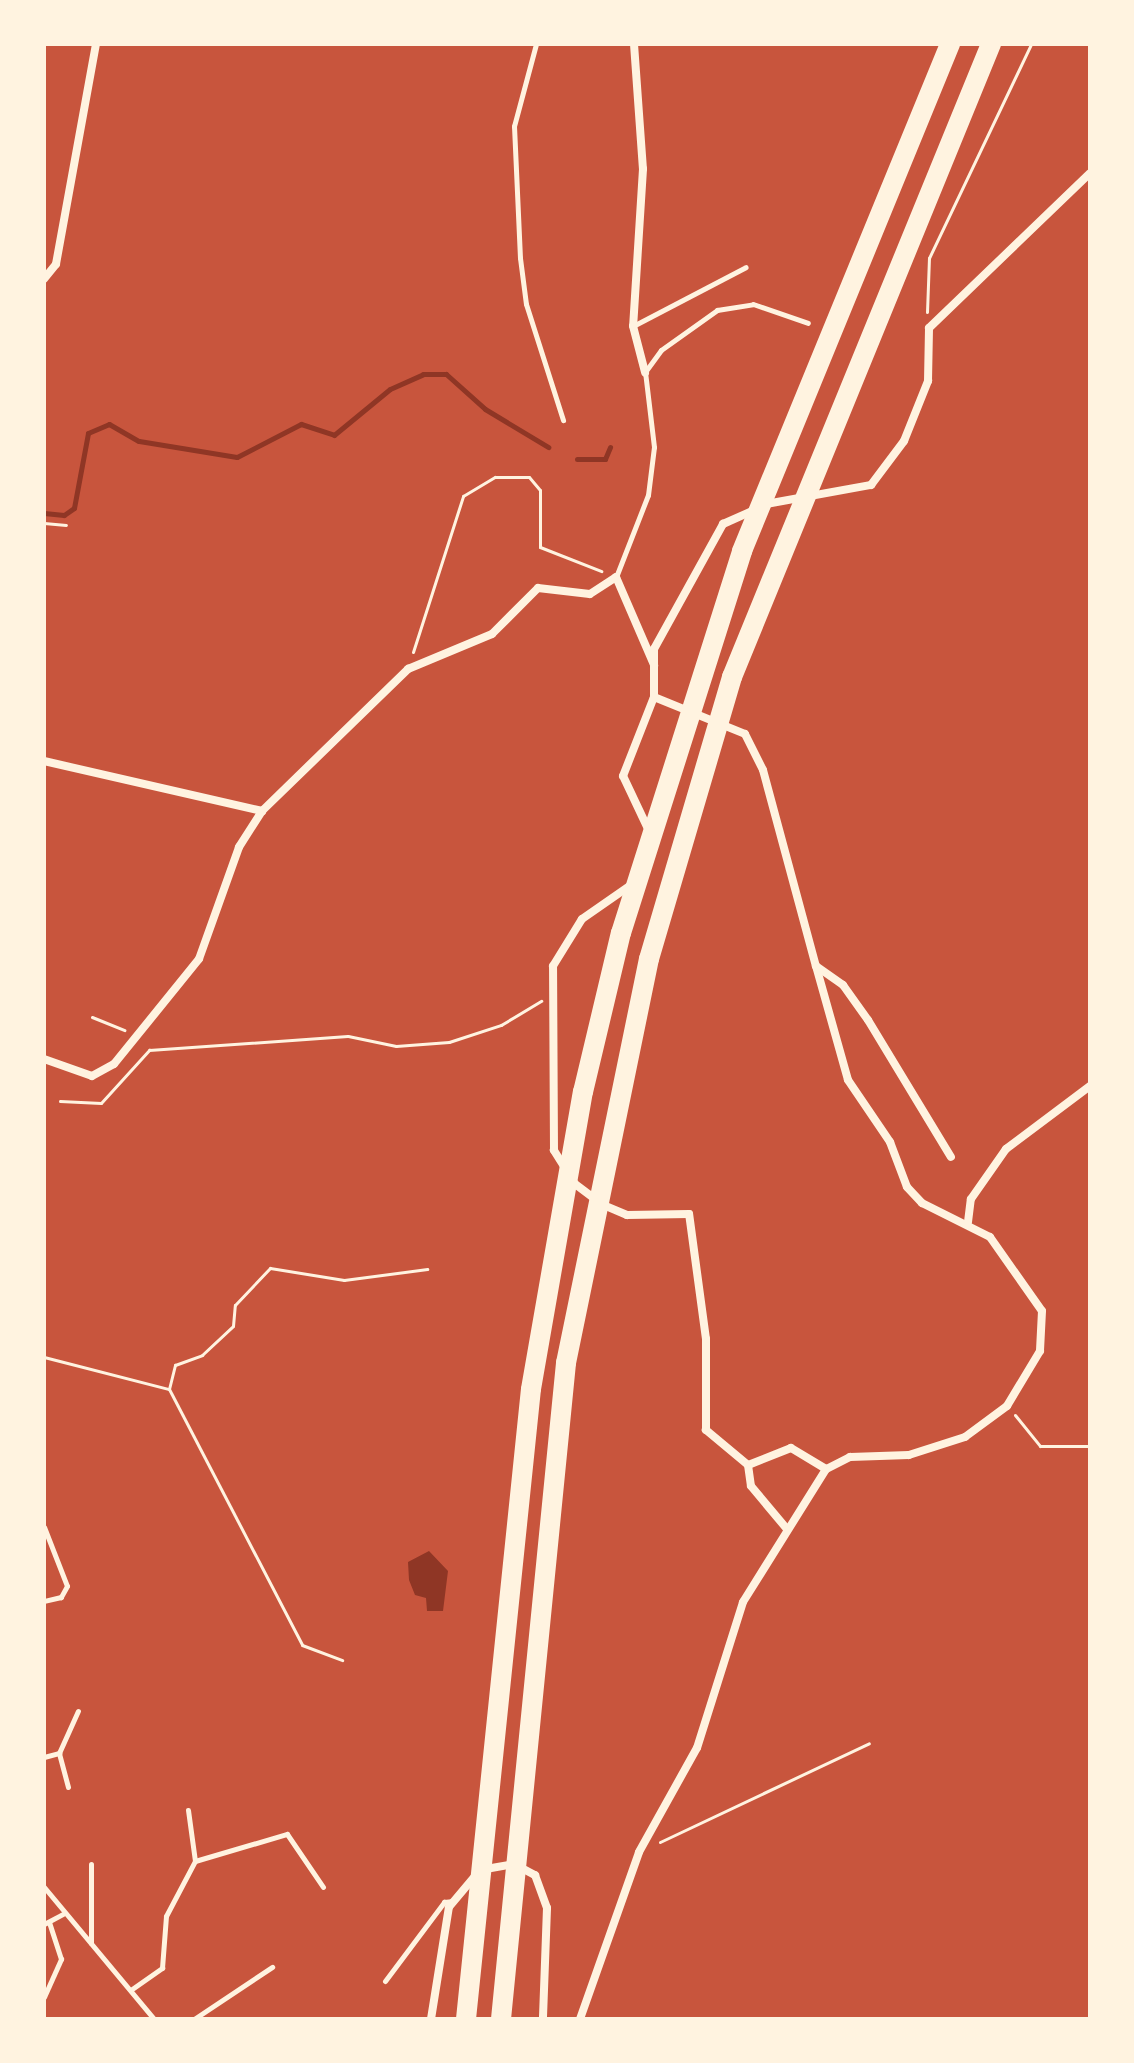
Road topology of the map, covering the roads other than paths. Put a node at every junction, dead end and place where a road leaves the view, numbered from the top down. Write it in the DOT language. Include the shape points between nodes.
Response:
graph roads {
  1 [pos="96,44"];
  2 [pos="536,44"];
  3 [pos="634,44"];
  4 [pos="950,44"];
  5 [pos="991,44"];
  6 [pos="1090,173"];
  7 [pos="746,267"];
  8 [pos="44,279"];
  9 [pos="808,323"];
  10 [pos="633,326"];
  11 [pos="645,372"];
  12 [pos="563,420"];
  13 [pos="616,577"];
  14 [pos="654,665"];
  15 [pos="654,697"];
  16 [pos="44,761"];
  17 [pos="262,811"];
  18 [pos="816,966"];
  19 [pos="44,1059"];
  20 [pos="1090,1086"];
  21 [pos="951,1157"];
  22 [pos="968,1222"];
  23 [pos="748,1465"];
  24 [pos="826,1469"];
  25 [pos="44,1527"];
  26 [pos="787,1529"];
  27 [pos="44,1601"];
  28 [pos="78,1711"];
  29 [pos="59,1753"];
  30 [pos="44,1757"];
  31 [pos="68,1787"];
  32 [pos="188,1810"];
  33 [pos="195,1861"];
  34 [pos="91,1864"];
  35 [pos="44,1887"];
  36 [pos="323,1887"];
  37 [pos="454,1901"];
  38 [pos="63,1914"];
  39 [pos="46,1923"];
  40 [pos="91,1944"];
  41 [pos="272,1967"];
  42 [pos="385,1981"];
  43 [pos="132,1989"];
  44 [pos="44,1997"];
  45 [pos="154,2019"];
  46 [pos="194,2019"];
  47 [pos="431,2019"];
  48 [pos="466,2019"];
  49 [pos="501,2019"];
  50 [pos="543,2019"];
  51 [pos="580,2019"];
  1 -- 8 [label="street" via="56,264"];
  2 -- 12 [label="lane" via="514,126 519,245 526,304"];
  3 -- 10 [label="street" via="643,169"];
  4 -- 48 [label="highway" via="742,551 621,933 580,1107 531,1389"];
  5 -- 49 [label="highway" via="732,677 649,959 566,1363"];
  6 -- 14 [label="street" via="929,328 928,381 904,441 871,485 785,496 723,524 695,564 654,649"];
  7 -- 10 [label="lane"];
  9 -- 11 [label="lane" via="753,304 717,310 661,350"];
  10 -- 11 [label="street"];
  11 -- 13 [label="lane" via="654,447 648,495"];
  13 -- 14 [label="street"];
  13 -- 17 [label="street" via="590,594 538,588 492,634 408,669"];
  14 -- 15 [label="street"];
  15 -- 18 [label="street" via="745,734 763,770"];
  15 -- 23 [label="street" via="623,776 654,841 654,858 629,888 582,919 553,966 554,1150 575,1184 603,1205 627,1215 689,1214 707,1352 706,1430"];
  16 -- 17 [label="street"];
  17 -- 19 [label="street" via="239,847 199,959 114,1064 92,1076"];
  18 -- 21 [label="street" via="843,985 868,1020"];
  18 -- 22 [label="street" via="848,1080 890,1142 907,1187 922,1203"];
  20 -- 22 [label="street" via="1006,1149 971,1199"];
  22 -- 24 [label="street" via="1016,1265 1042,1311 1040,1351 1007,1406 965,1437 909,1455 850,1457"];
  23 -- 24 [label="street" via="791,1448"];
  23 -- 26 [label="street" via="751,1486"];
  24 -- 26 [label="street"];
  25 -- 27 [label="lane" via="67,1586 61,1597"];
  26 -- 51 [label="street" via="743,1602 691,1761 639,1852"];
  28 -- 29 [label="lane"];
  29 -- 30 [label="lane"];
  29 -- 31 [label="lane"];
  32 -- 33 [label="lane"];
  33 -- 36 [label="lane" via="287,1834"];
  33 -- 43 [label="lane" via="166,1916 162,1968"];
  34 -- 40 [label="lane"];
  35 -- 38 [label="lane"];
  37 -- 42 [label="lane" via="444,1902"];
  37 -- 47 [label="street"];
  37 -- 50 [label="street" via="480,1870 514,1864 535,1875 547,1908"];
  38 -- 39 [label="lane"];
  38 -- 40 [label="lane"];
  39 -- 44 [label="lane" via="61,1959"];
  40 -- 43 [label="lane"];
  41 -- 46 [label="lane"];
  43 -- 45 [label="lane"];
}
